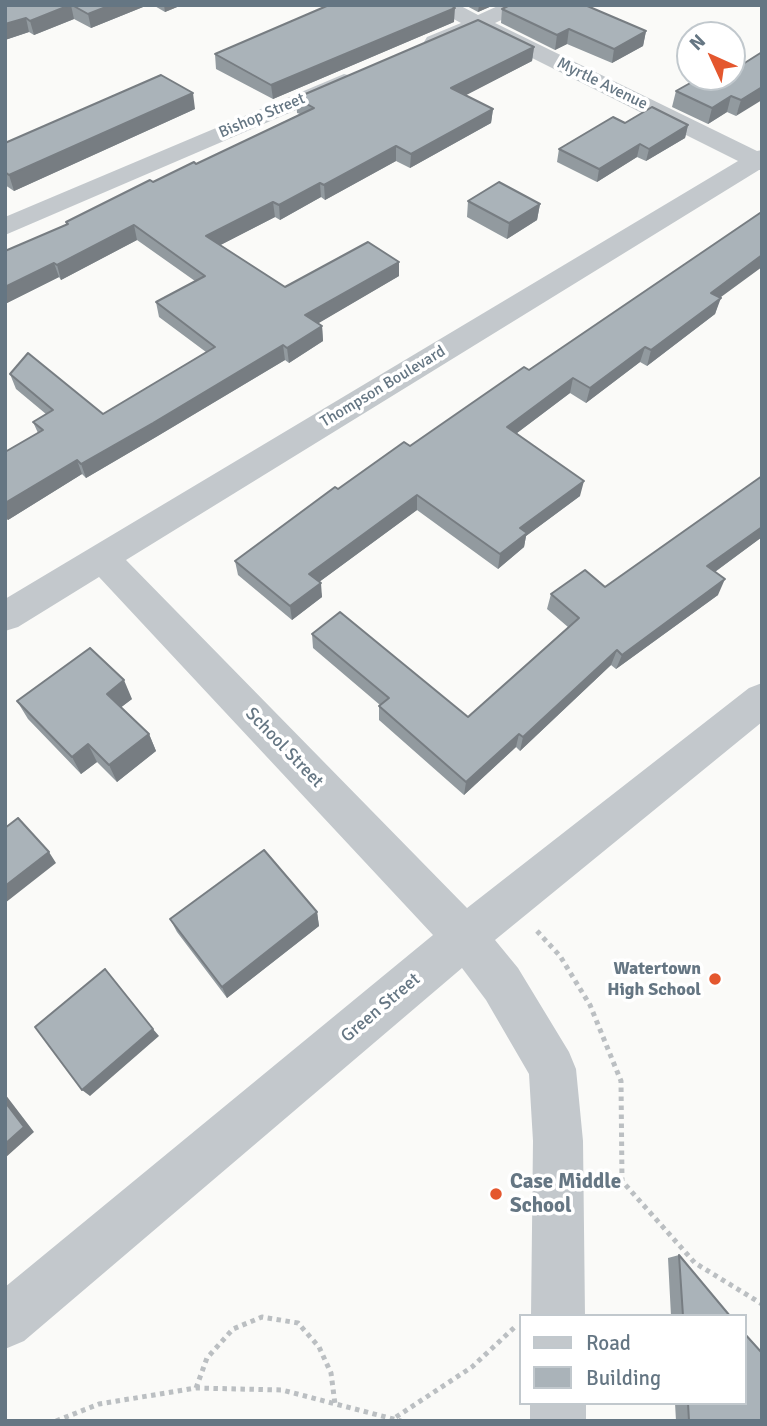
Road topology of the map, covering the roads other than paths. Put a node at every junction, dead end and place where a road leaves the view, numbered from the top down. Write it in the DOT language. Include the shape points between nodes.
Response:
graph roads {
  1 [pos="442,5"];
  2 [pos="518,5"];
  3 [pos="478,23"];
  4 [pos="414,50"];
  5 [pos="363,72"];
  6 [pos="760,160"];
  7 [pos="5,227"];
  8 [pos="103,558"];
  9 [pos="5,617"];
  10 [pos="762,699"];
  11 [pos="465,937"];
  12 [pos="558,1314"];
  13 [pos="5,1322"];
  1 -- 3 [label="street, Myrtle Avenue"];
  2 -- 3 [label="street"];
  3 -- 4 [label="street"];
  3 -- 6 [label="street, Myrtle Avenue"];
  5 -- 7 [label="street, Bishop Street"];
  6 -- 8 [label="street, Thompson Boulevard"];
  8 -- 9 [label="street, Thompson Boulevard"];
  8 -- 11 [label="street, School Street"];
  10 -- 11 [label="street, Green Street"];
  11 -- 12 [label="street, School Street" via="502,984 552,1069 558,1141"];
  11 -- 13 [label="street, Green Street"];
}
